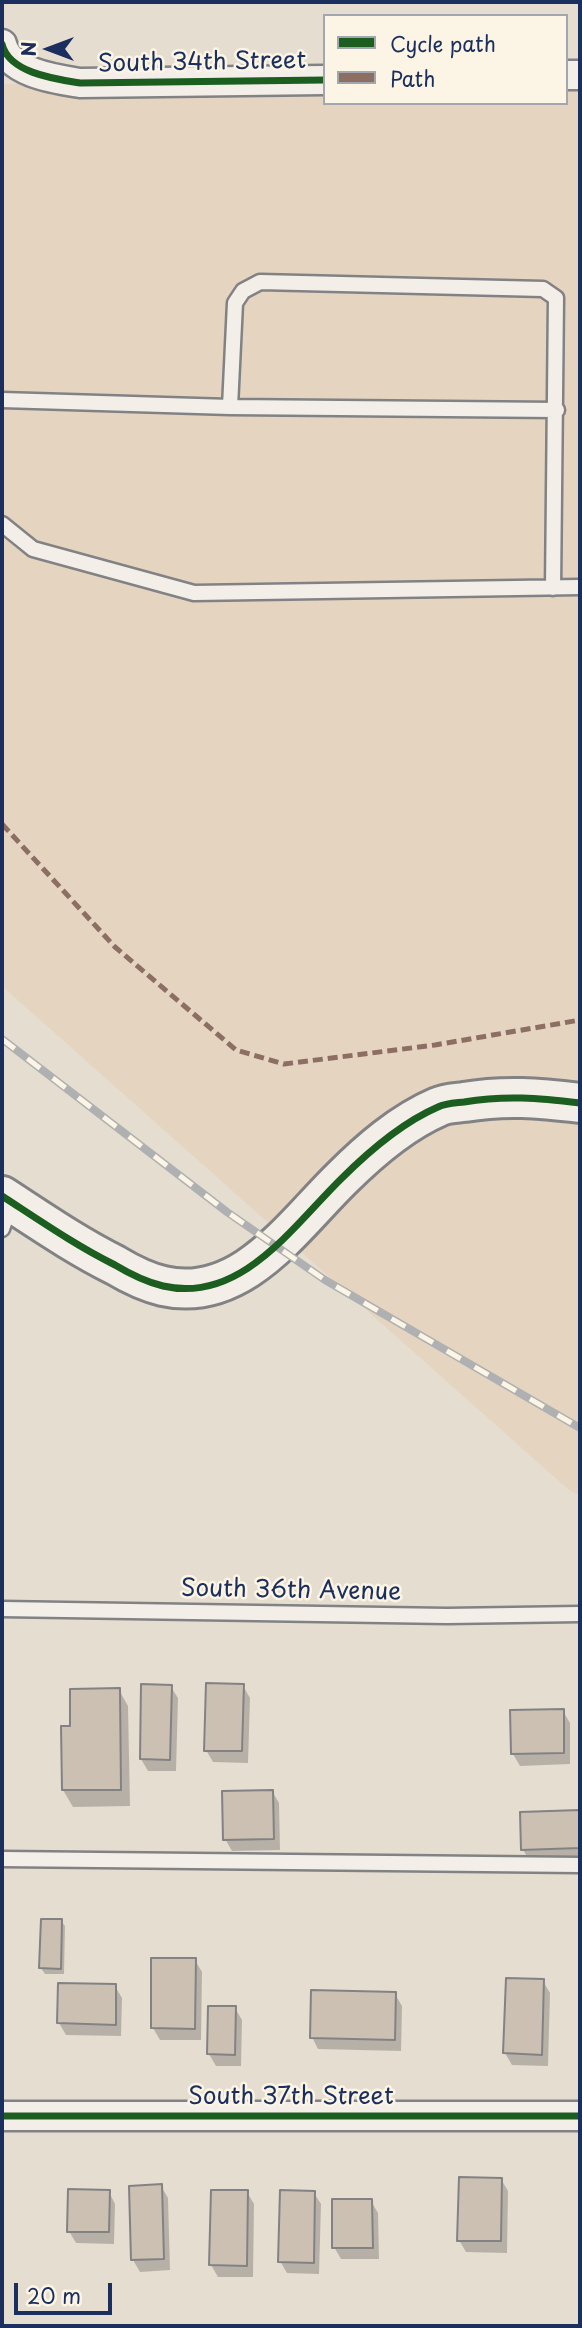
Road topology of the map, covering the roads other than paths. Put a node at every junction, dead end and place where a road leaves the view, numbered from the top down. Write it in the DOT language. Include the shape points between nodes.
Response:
graph roads {
  1 [pos="3,48"];
  2 [pos="323,80"];
  3 [pos="2,400"];
  4 [pos="230,407"];
  5 [pos="557,410"];
  6 [pos="2,524"];
  7 [pos="580,587"];
  8 [pos="553,588"];
  9 [pos="580,1103"];
  10 [pos="5,1209"];
  11 [pos="2,1609"];
  12 [pos="580,1614"];
  13 [pos="2,1859"];
  14 [pos="580,1865"];
  15 [pos="2,2116"];
  16 [pos="580,2116"];
  1 -- 2 [label="street, South 34th Street" via="41,76 80,83"];
  3 -- 4 [label="lane"];
  4 -- 5 [label="lane"];
  4 -- 5 [label="lane" via="235,303 243,291 260,282 542,289 556,298"];
  5 -- 8 [label="lane"];
  6 -- 8 [label="lane" via="33,549 194,593"];
  7 -- 8 [label="lane"];
  9 -- 10 [label="street" via="496,1097 440,1105 397,1130 342,1177 270,1253 233,1277 208,1286 165,1287 142,1280"];
  11 -- 12 [label="lane, South 36th Avenue"];
  13 -- 14 [label="lane"];
  15 -- 16 [label="street, South 37th Street"];
}
